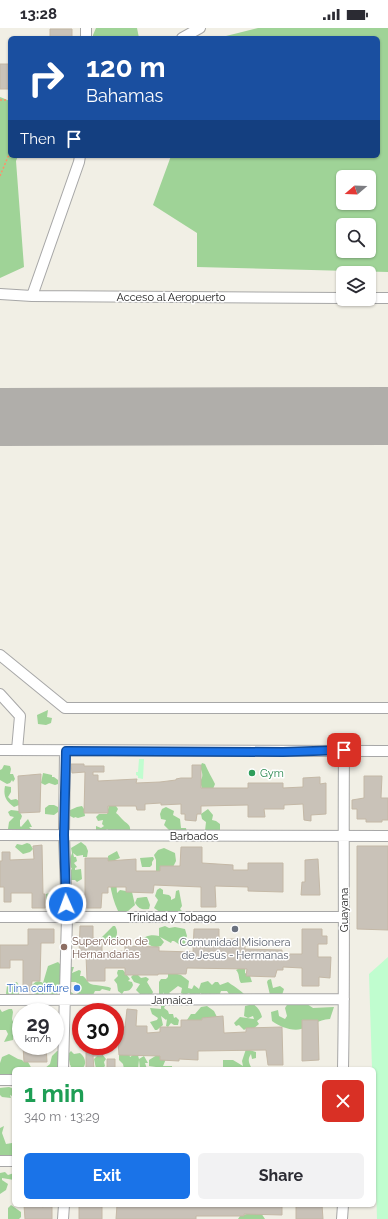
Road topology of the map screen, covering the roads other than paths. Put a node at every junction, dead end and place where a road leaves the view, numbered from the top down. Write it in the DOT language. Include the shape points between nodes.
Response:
graph roads {
  1 [pos="200,28"];
  2 [pos="186,36"];
  3 [pos="80,158"];
  4 [pos="0,294"];
  5 [pos="32,296"];
  6 [pos="336,298"];
  7 [pos="376,298"];
  8 [pos="388,298"];
  9 [pos="0,655"];
  10 [pos="0,694"];
  11 [pos="388,708"];
  12 [pos="0,750"];
  13 [pos="18,750"];
  14 [pos="344,750"];
  15 [pos="66,751"];
  16 [pos="388,751"];
  17 [pos="0,835"];
  18 [pos="64,835"];
  19 [pos="343,836"];
  20 [pos="388,836"];
  21 [pos="0,917"];
  22 [pos="67,917"];
  23 [pos="343,917"];
  24 [pos="344,999"];
  25 [pos="0,1000"];
  26 [pos="65,1000"];
  27 [pos="63,1067"];
  28 [pos="343,1067"];
  29 [pos="0,1080"];
  30 [pos="12,1080"];
  31 [pos="0,1161"];
  32 [pos="12,1162"];
  33 [pos="64,1207"];
  34 [pos="343,1207"];
  35 [pos="63,1219"];
  36 [pos="342,1219"];
  1 -- 2 [label="street"];
  3 -- 5 [label="street"];
  4 -- 5 [label="street, Acceso al Aeropuerto"];
  5 -- 6 [label="street, Acceso al Aeropuerto"];
  7 -- 8 [label="street"];
  9 -- 11 [label="street" via="65,708"];
  10 -- 13 [label="street" via="20,716"];
  12 -- 13 [label="street"];
  13 -- 15 [label="street"];
  14 -- 15 [label="street"];
  14 -- 16 [label="street"];
  14 -- 19 [label="street, Guayana"];
  15 -- 18 [label="street"];
  17 -- 18 [label="street, Barbados"];
  18 -- 19 [label="street, Barbados"];
  18 -- 22 [label="street"];
  19 -- 20 [label="street, Barbados"];
  19 -- 23 [label="street, Guayana"];
  21 -- 22 [label="street, Trinidad y Tobago"];
  22 -- 23 [label="street, Trinidad y Tobago"];
  22 -- 26 [label="street"];
  23 -- 24 [label="street, Guayana"];
  24 -- 26 [label="street, Jamaica"];
  24 -- 28 [label="street, Guayana"];
  25 -- 26 [label="street, Jamaica"];
  26 -- 27 [label="street"];
  29 -- 30 [label="street"];
  31 -- 32 [label="street"];
  33 -- 35 [label="street"];
  34 -- 36 [label="street"];
}
